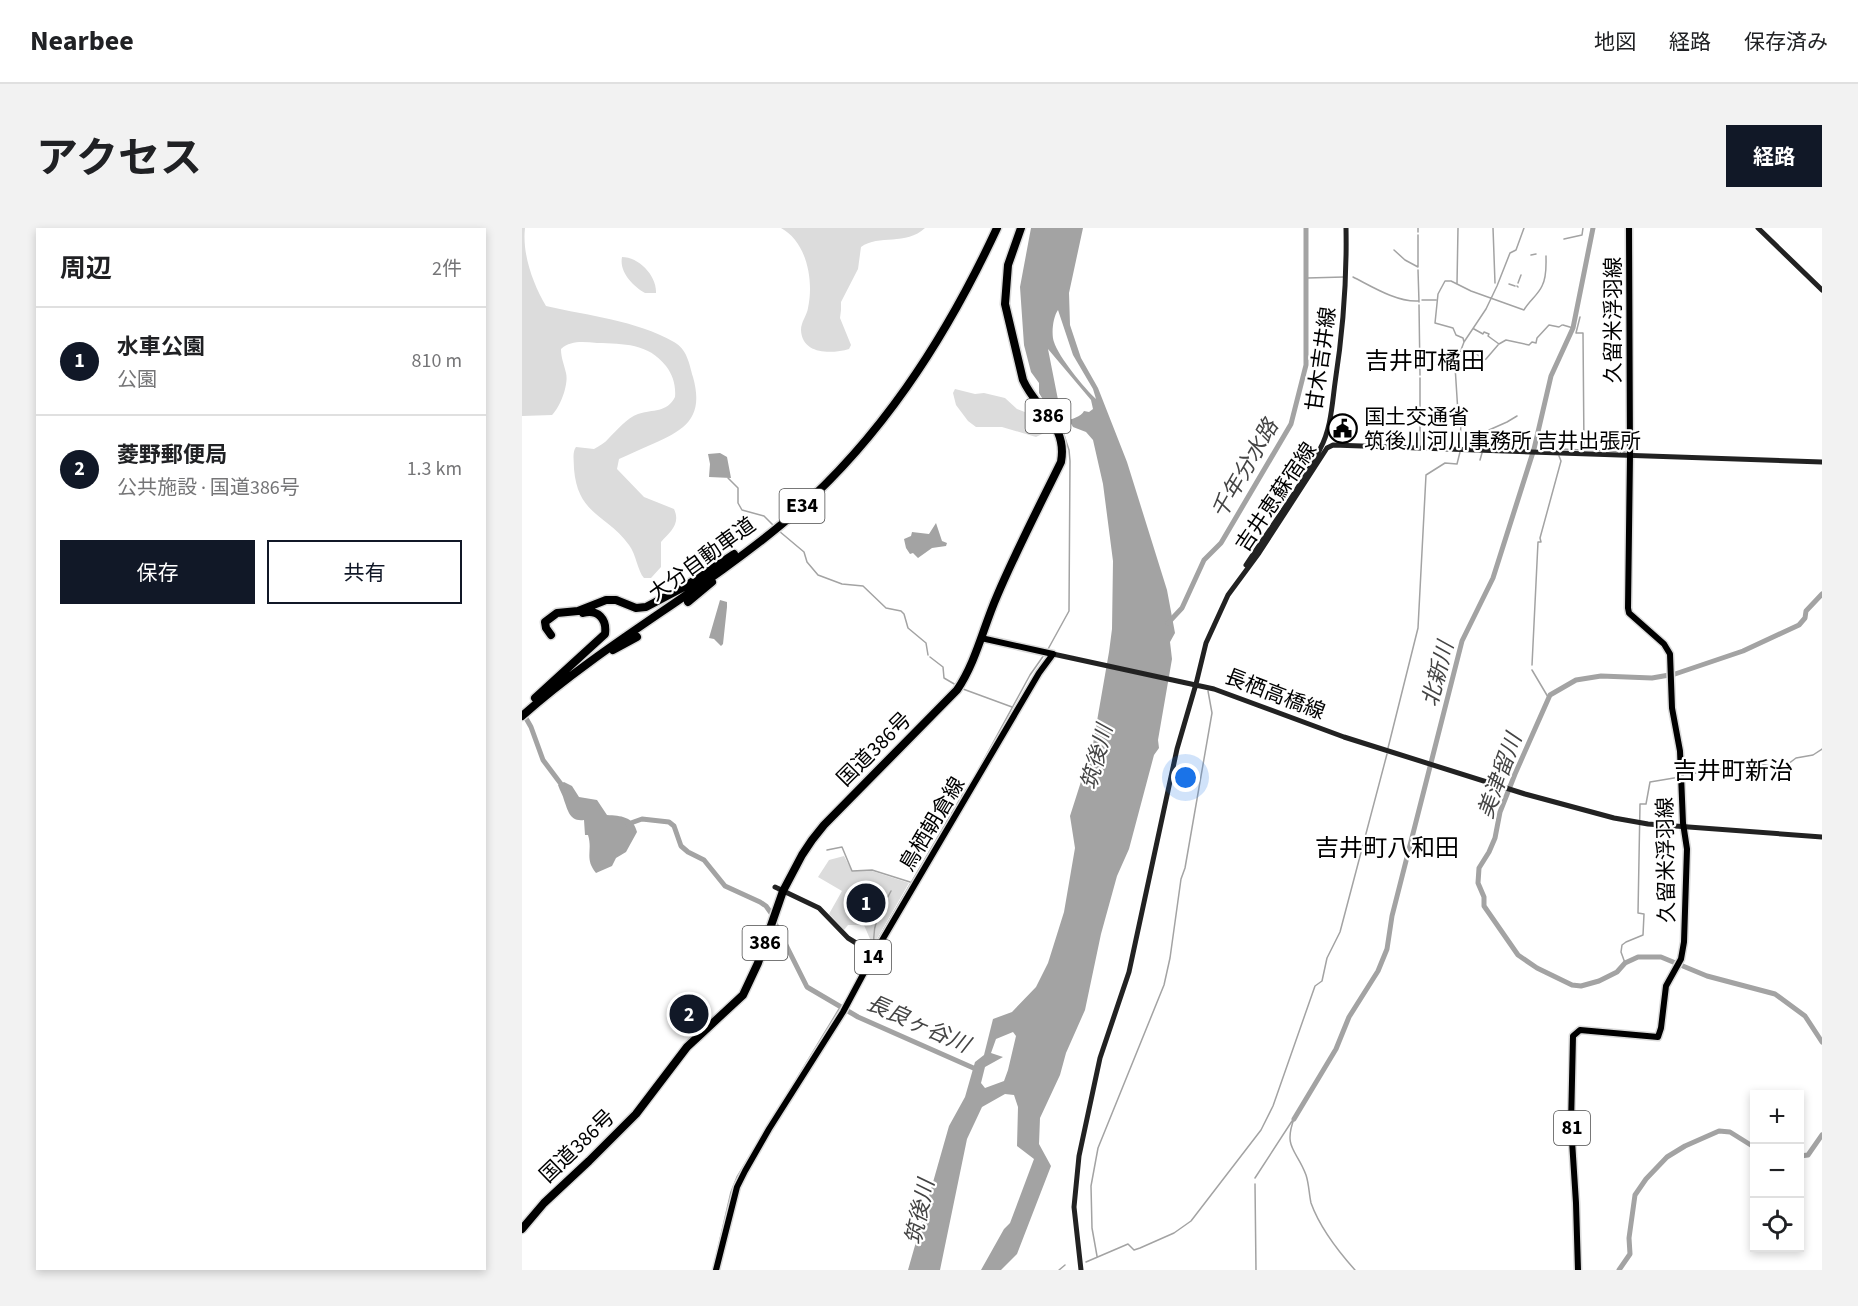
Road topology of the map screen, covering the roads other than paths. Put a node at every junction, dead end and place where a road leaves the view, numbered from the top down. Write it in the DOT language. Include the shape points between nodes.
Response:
graph roads {
  1 [pos="991,228"];
  2 [pos="997,228"];
  3 [pos="1021,228"];
  4 [pos="1346,228"];
  5 [pos="1629,228"];
  6 [pos="1758,228"];
  7 [pos="1822,290"];
  8 [pos="1630,455"];
  9 [pos="1822,462"];
  10 [pos="781,524"];
  11 [pos="737,552"];
  12 [pos="1240,577"];
  13 [pos="688,602"];
  14 [pos="577,616"];
  15 [pos="550,635"];
  16 [pos="637,637"];
  17 [pos="981,638"];
  18 [pos="1053,654"];
  19 [pos="1194,684"];
  20 [pos="536,700"];
  21 [pos="525,710"];
  22 [pos="1684,827"];
  23 [pos="1822,837"];
  24 [pos="779,889"];
  25 [pos="873,954"];
  26 [pos="522,1229"];
  27 [pos="716,1270"];
  28 [pos="1081,1270"];
  29 [pos="1578,1270"];
  1 -- 11 [label="highway, 大分自動車道 / E34" via="938,330 880,416 811,492"];
  2 -- 10 [label="highway, 大分自動車道 / E34" via="947,324 898,400 839,470"];
  3 -- 17 [label="highway, 国道386号 / 386" via="1008,265 1005,304 1023,380 1054,424 1063,450"];
  4 -- 12 [label="main road, 甘木吉井線" via="1344,319 1326,434"];
  5 -- 8 [label="main road, 久留米浮羽線 / 81"];
  6 -- 7 [label="main road"];
  8 -- 9 [label="main road, 吉井恵蘇宿線"];
  8 -- 12 [label="main road, 吉井恵蘇宿線" via="1329,446"];
  8 -- 22 [label="main road, 久留米浮羽線 / 81" via="1628,608 1670,654"];
  10 -- 13 [label="highway"];
  10 -- 20 [label="highway, 大分自動車道 / E34"];
  11 -- 15 [label="highway" via="646,607 631,607 611,599 557,613 546,622"];
  11 -- 20 [label="highway, 大分自動車道 / E34" via="598,649"];
  12 -- 19 [label="main road, 吉井恵蘇宿線" via="1211,629"];
  14 -- 20 [label="highway" via="589,611 598,613 604,621 605,634"];
  16 -- 20 [label="highway"];
  17 -- 18 [label="main road"];
  17 -- 24 [label="highway, 国道386号 / 386" via="957,690 824,825"];
  18 -- 19 [label="main road"];
  18 -- 25 [label="main road, 鳥栖朝倉線 / 14"];
  19 -- 22 [label="main road, 長栖高橋線" via="1313,727 1505,788 1590,812"];
  19 -- 28 [label="main road, 長栖高橋線" via="1129,972 1100,1058 1079,1156 1074,1207"];
  20 -- 21 [label="highway, 大分自動車道 / E34"];
  22 -- 23 [label="main road, 長栖高橋線"];
  22 -- 29 [label="main road, 久留米浮羽線 / 81" via="1684,942 1681,959 1666,986 1658,1037 1580,1030 1573,1036"];
  24 -- 25 [label="main road" via="819,908 848,938"];
  24 -- 26 [label="highway, 国道386号 / 386" via="758,963 743,995 687,1047 636,1114"];
  25 -- 27 [label="main road, 鳥栖朝倉線 / 14" via="843,1012 737,1187"];
}
